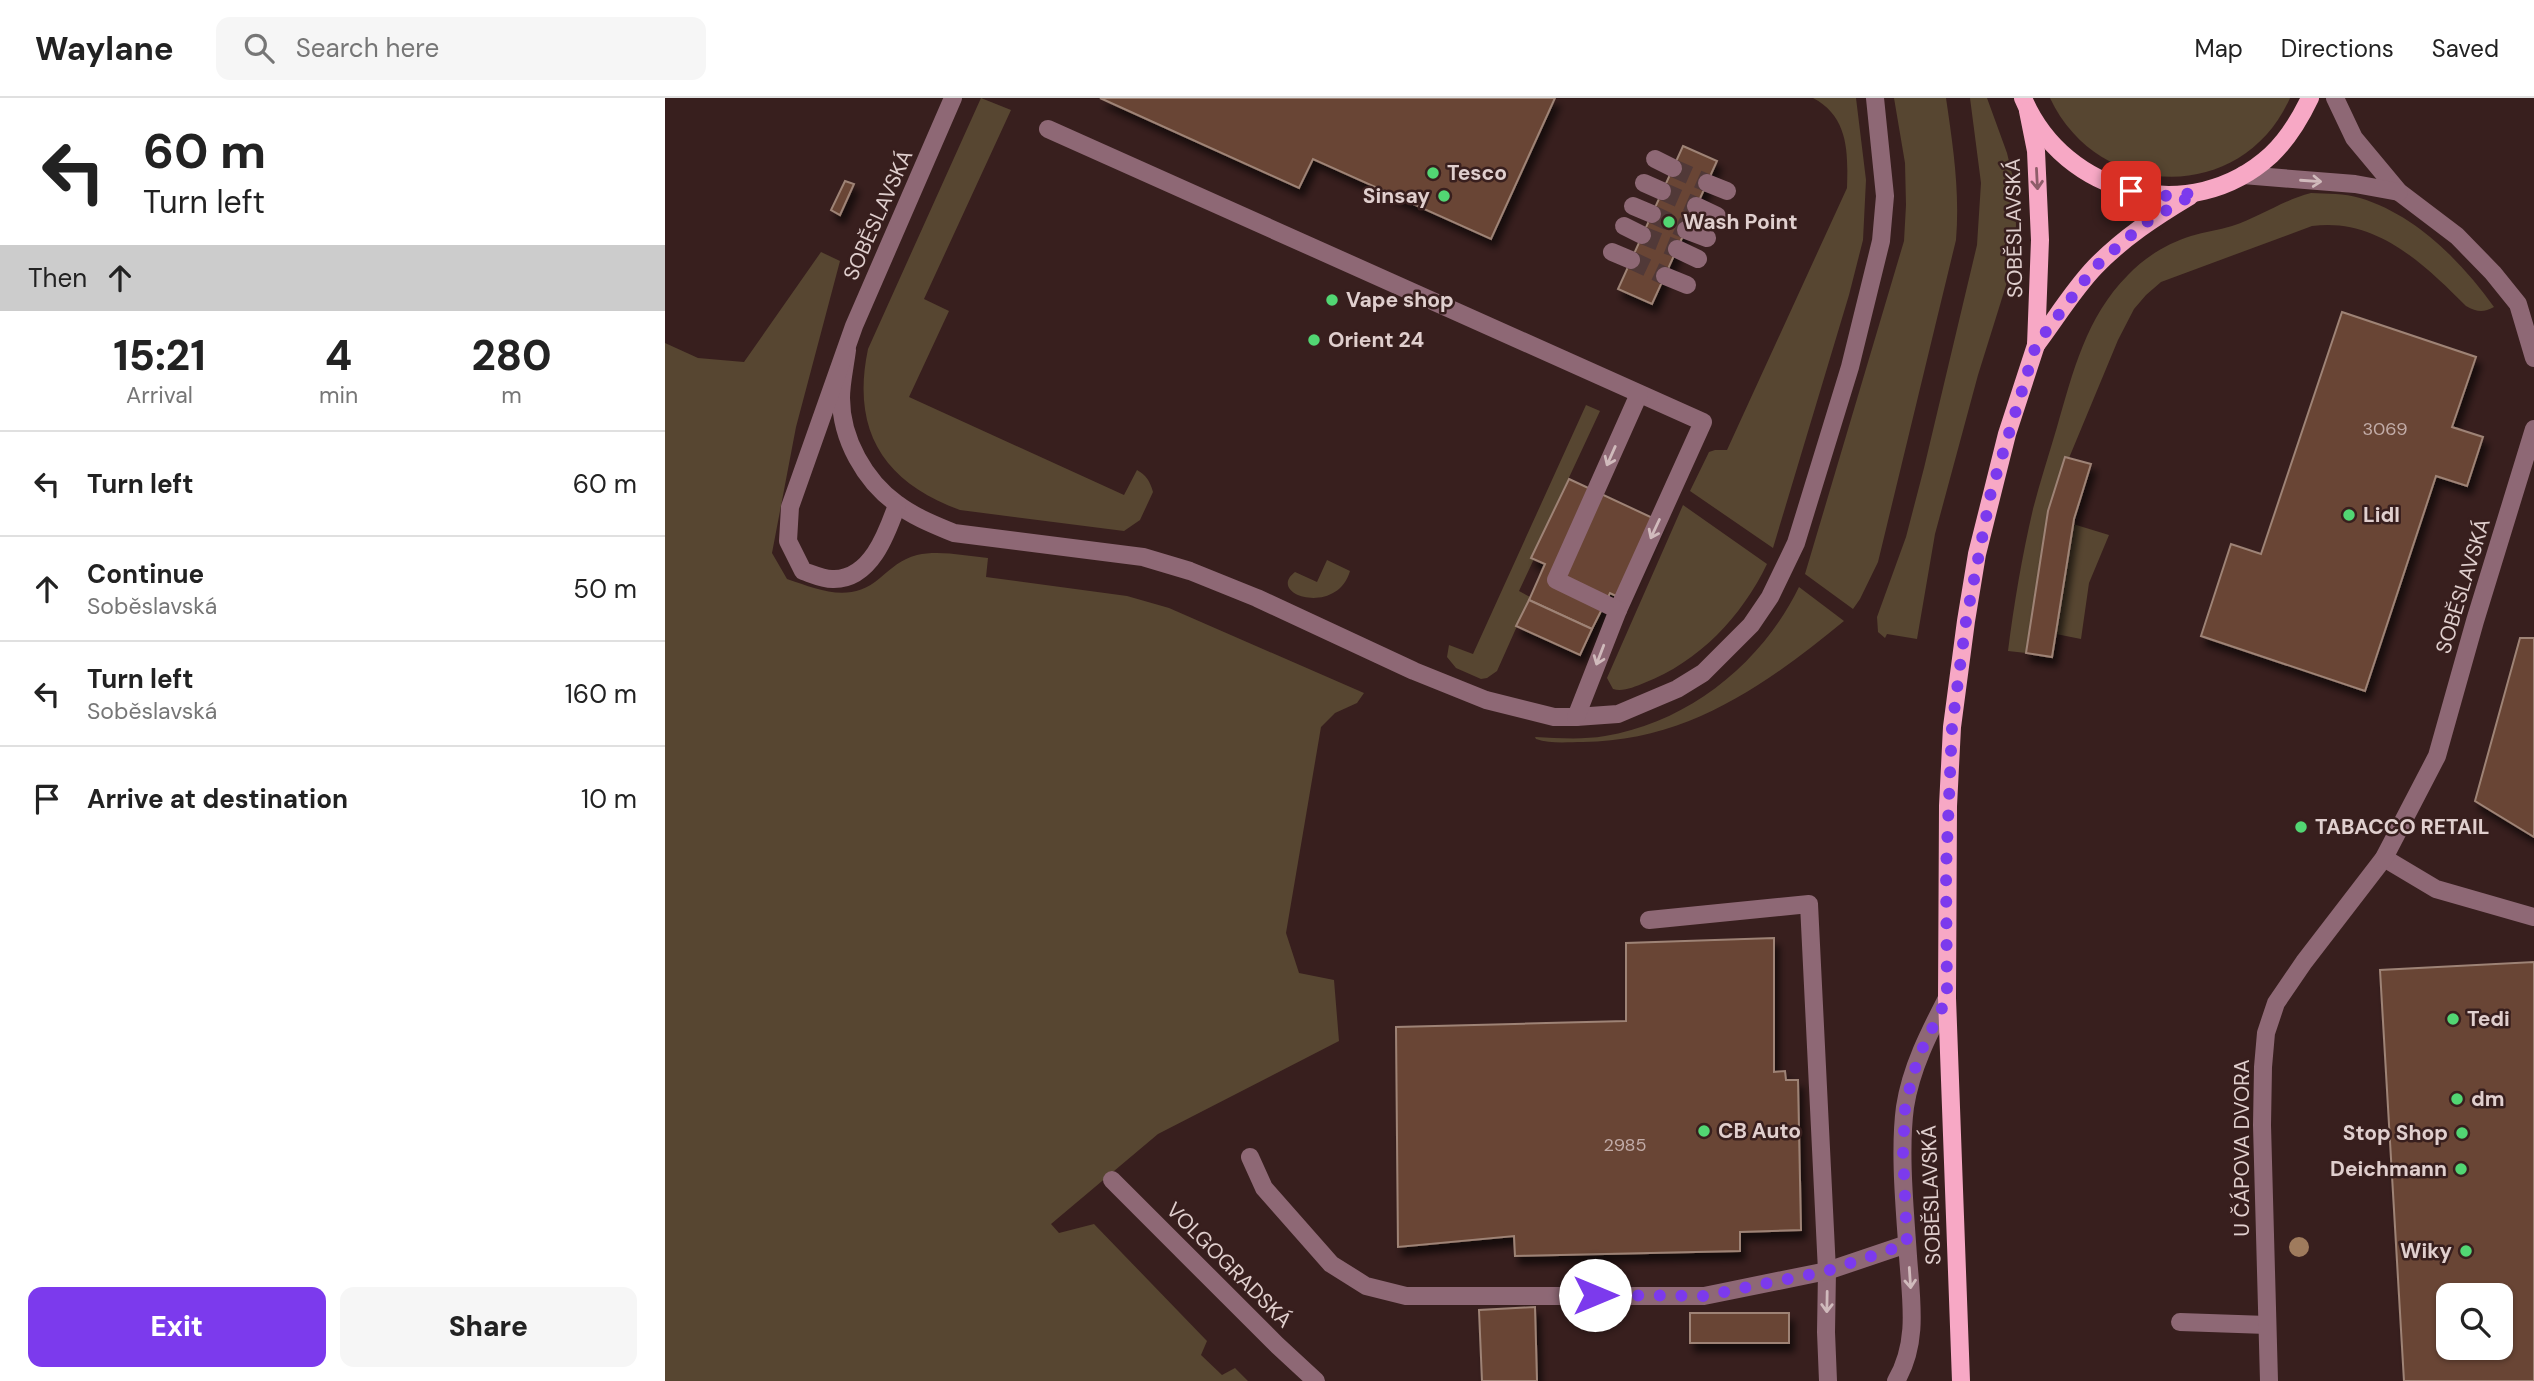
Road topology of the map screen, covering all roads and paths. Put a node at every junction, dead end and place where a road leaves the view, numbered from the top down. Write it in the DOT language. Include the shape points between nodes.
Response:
graph roads {
  1 [pos="953,98"];
  2 [pos="1875,98"];
  3 [pos="2311,98"];
  4 [pos="2335,98"];
  5 [pos="2026,105"];
  6 [pos="1048,129"];
  7 [pos="1655,159"];
  8 [pos="1673,167"];
  9 [pos="2243,175"];
  10 [pos="1644,183"];
  11 [pos="1707,183"];
  12 [pos="1662,191"];
  13 [pos="1727,191"];
  14 [pos="2399,192"];
  15 [pos="2196,193"];
  16 [pos="1633,206"];
  17 [pos="1696,206"];
  18 [pos="1652,214"];
  19 [pos="1717,216"];
  20 [pos="1624,226"];
  21 [pos="1686,230"];
  22 [pos="1642,235"];
  23 [pos="1707,238"];
  24 [pos="1677,249"];
  25 [pos="1612,252"];
  26 [pos="1698,259"];
  27 [pos="1631,260"];
  28 [pos="1665,276"];
  29 [pos="1686,285"];
  30 [pos="2036,345"];
  31 [pos="847,350"];
  32 [pos="2534,358"];
  33 [pos="1639,394"];
  34 [pos="2534,429"];
  35 [pos="897,505"];
  36 [pos="1618,610"];
  37 [pos="1576,718"];
  38 [pos="2437,756"];
  39 [pos="2384,858"];
  40 [pos="2534,917"];
  41 [pos="1649,920"];
  42 [pos="1947,998"];
  43 [pos="1250,1157"];
  44 [pos="1112,1180"];
  45 [pos="1907,1244"];
  46 [pos="1827,1271"];
  47 [pos="2180,1322"];
  48 [pos="2267,1325"];
  49 [pos="1316,1381"];
  50 [pos="1828,1381"];
  51 [pos="1896,1381"];
  52 [pos="1961,1381"];
  53 [pos="2269,1381"];
  1 -- 31 [label="street, SOBĚSLAVSKÁ"];
  2 -- 37 [label="street" via="1885,196 1881,241 1850,367 1785,569 1751,625 1703,673 1677,690 1618,714"];
  3 -- 9 [label="main road, SOBĚSLAVSKÁ" via="2294,129 2271,155"];
  4 -- 14 [label="street" via="2354,138"];
  5 -- 15 [label="main road, SOBĚSLAVSKÁ" via="2059,152 2101,181 2163,196"];
  5 -- 30 [label="main road, SOBĚSLAVSKÁ, one-way" via="2036,151 2041,240"];
  6 -- 33 [label="street"];
  7 -- 8 [label="street"];
  9 -- 14 [label="street, one-way"];
  9 -- 15 [label="main road, SOBĚSLAVSKÁ"];
  10 -- 12 [label="street"];
  11 -- 13 [label="street"];
  14 -- 32 [label="street" via="2457,236 2493,273 2518,304"];
  15 -- 30 [label="main road, SOBĚSLAVSKÁ" via="2121,242 2093,269"];
  16 -- 18 [label="street"];
  17 -- 19 [label="street"];
  20 -- 22 [label="street"];
  21 -- 23 [label="street"];
  24 -- 26 [label="street"];
  25 -- 27 [label="street"];
  28 -- 29 [label="street"];
  30 -- 42 [label="main road, SOBĚSLAVSKÁ" via="1991,492 1966,621 1952,727 1948,806"];
  31 -- 35 [label="street" via="841,399 849,441 862,467"];
  31 -- 35 [label="street" via="790,507 788,541 803,571 834,580 859,572 876,552"];
  33 -- 36 [label="street, one-way" via="1556,580"];
  33 -- 36 [label="street, one-way" via="1703,422"];
  34 -- 38 [label="street, SOBĚSLAVSKÁ"];
  35 -- 37 [label="street" via="954,533 1143,557 1190,571 1486,700"];
  36 -- 37 [label="street, one-way"];
  38 -- 39 [label="street, U ČÁPOVA DVORA"];
  39 -- 40 [label="street" via="2437,889"];
  39 -- 48 [label="street, U ČÁPOVA DVORA" via="2276,1003 2266,1033 2262,1125"];
  41 -- 46 [label="street" via="1809,904"];
  42 -- 45 [label="street" via="1923,1047 1905,1108"];
  42 -- 52 [label="main road, SOBĚSLAVSKÁ"];
  43 -- 46 [label="street" via="1263,1188 1331,1264 1366,1286 1406,1296 1704,1296"];
  44 -- 49 [label="street, VOLGOGRADSKÁ"];
  45 -- 46 [label="street"];
  45 -- 51 [label="street, one-way" via="1912,1334 1905,1366"];
  46 -- 50 [label="street, one-way"];
  47 -- 48 [label="street"];
  48 -- 53 [label="street, U ČÁPOVA DVORA"];
}
